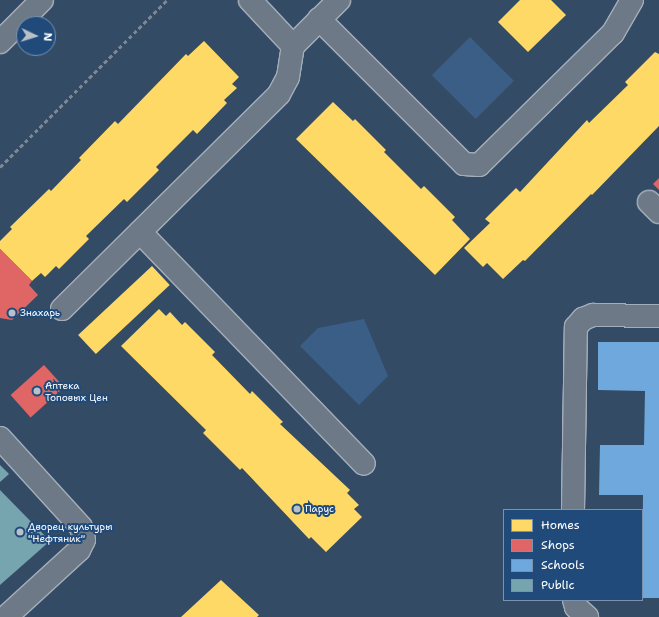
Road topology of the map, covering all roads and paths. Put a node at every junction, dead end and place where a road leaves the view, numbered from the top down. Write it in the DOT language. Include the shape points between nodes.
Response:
graph roads {
  1 [pos="42,0"];
  2 [pos="167,0"];
  3 [pos="250,0"];
  4 [pos="339,0"];
  5 [pos="632,0"];
  6 [pos="319,19"];
  7 [pos="0,42"];
  8 [pos="294,46"];
  9 [pos="0,167"];
  10 [pos="140,232"];
  11 [pos="62,309"];
  12 [pos="659,316"];
  13 [pos="0,438"];
  14 [pos="364,464"];
  15 [pos="573,509"];
  16 [pos="574,601"];
  17 [pos="6,617"];
  18 [pos="587,617"];
  1 -- 7 [label="street"];
  2 -- 9 [label="path"];
  3 -- 8 [label="street"];
  4 -- 6 [label="street"];
  5 -- 6 [label="street" via="613,33 479,165 464,164"];
  6 -- 8 [label="street"];
  8 -- 10 [label="street" via="288,76 280,94"];
  10 -- 11 [label="street"];
  10 -- 14 [label="street"];
  12 -- 15 [label="street" via="593,315 583,318 576,327"];
  13 -- 17 [label="street" via="81,527 84,540 79,550"];
  16 -- 18 [label="street" via="576,607"];
}
